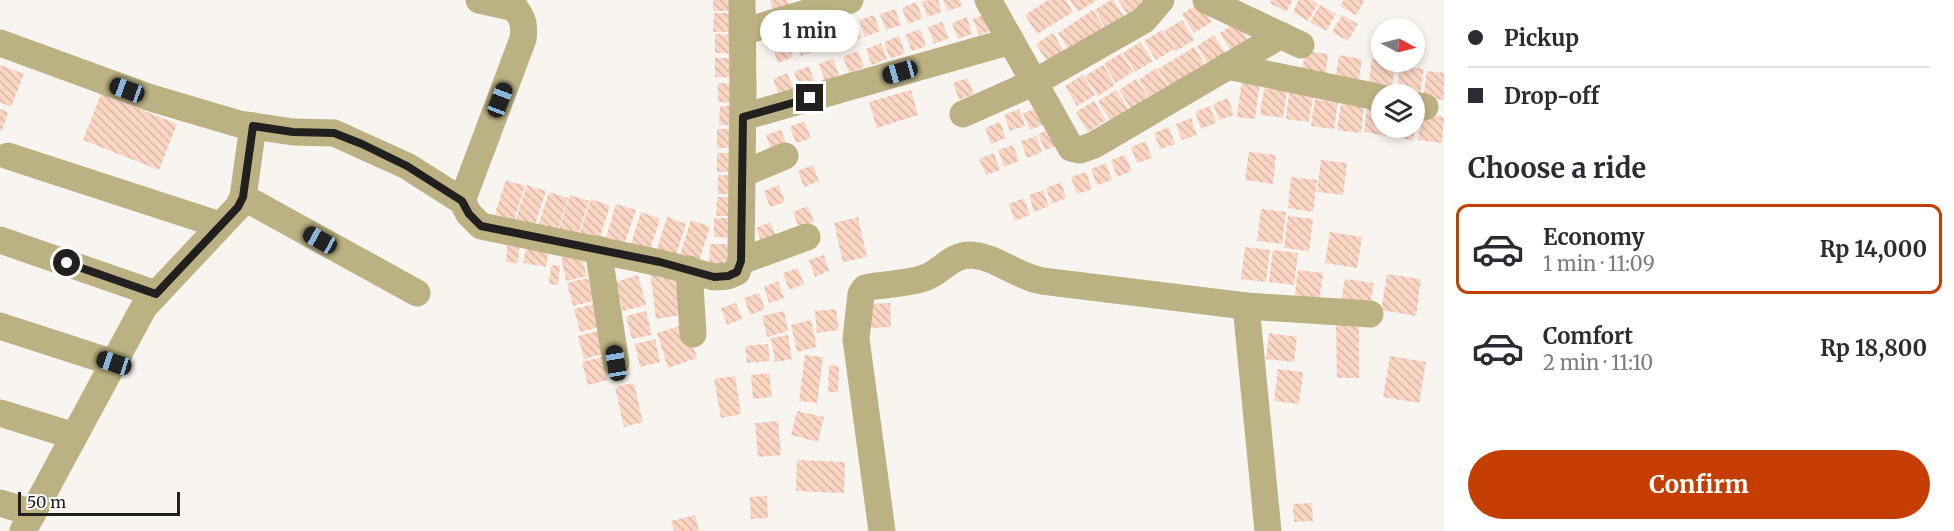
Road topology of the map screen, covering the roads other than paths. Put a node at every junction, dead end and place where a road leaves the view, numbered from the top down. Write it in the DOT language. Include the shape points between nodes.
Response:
graph roads {
  1 [pos="479,0"];
  2 [pos="742,0"];
  3 [pos="850,0"];
  4 [pos="1161,0"];
  5 [pos="1206,0"];
  6 [pos="999,4"];
  7 [pos="525,9"];
  8 [pos="742,32"];
  9 [pos="1011,40"];
  10 [pos="0,43"];
  11 [pos="1227,66"];
  12 [pos="1035,82"];
  13 [pos="1371,96"];
  14 [pos="963,114"];
  15 [pos="743,117"];
  16 [pos="253,126"];
  17 [pos="8,156"];
  18 [pos="785,156"];
  19 [pos="742,174"];
  20 [pos="243,197"];
  21 [pos="462,201"];
  22 [pos="220,225"];
  23 [pos="807,237"];
  24 [pos="0,240"];
  25 [pos="598,249"];
  26 [pos="741,261"];
  27 [pos="689,269"];
  28 [pos="417,293"];
  29 [pos="156,294"];
  30 [pos="1246,306"];
  31 [pos="1370,315"];
  32 [pos="0,326"];
  33 [pos="693,334"];
  34 [pos="114,363"];
  35 [pos="616,363"];
  36 [pos="0,413"];
  37 [pos="74,436"];
  38 [pos="0,503"];
  39 [pos="28,522"];
  40 [pos="882,531"];
  41 [pos="1268,531"];
  1 -- 7 [label="street"];
  2 -- 8 [label="street"];
  3 -- 8 [label="street"];
  4 -- 12 [label="street" via="1144,20"];
  5 -- 11 [label="street" via="1291,40"];
  6 -- 9 [label="street"];
  7 -- 21 [label="street" via="523,39"];
  8 -- 15 [label="street"];
  9 -- 12 [label="street"];
  9 -- 15 [label="street"];
  10 -- 16 [label="street" via="148,97"];
  11 -- 12 [label="street" via="1080,150 1071,148"];
  11 -- 13 [label="street"];
  12 -- 14 [label="street"];
  15 -- 19 [label="street"];
  16 -- 20 [label="street"];
  16 -- 21 [label="street" via="334,133 407,166"];
  17 -- 22 [label="street"];
  18 -- 19 [label="street"];
  19 -- 26 [label="street"];
  20 -- 22 [label="street"];
  20 -- 28 [label="street"];
  21 -- 25 [label="street" via="481,226"];
  22 -- 29 [label="street"];
  23 -- 26 [label="street"];
  24 -- 29 [label="street"];
  25 -- 27 [label="street"];
  25 -- 35 [label="street"];
  26 -- 27 [label="street" via="737,272 728,276 714,277"];
  27 -- 33 [label="street"];
  29 -- 34 [label="street"];
  30 -- 31 [label="street"];
  30 -- 40 [label="street" via="1042,281 992,260 967,255 923,279 865,288 856,339"];
  30 -- 41 [label="street"];
  32 -- 34 [label="street"];
  34 -- 37 [label="street"];
  36 -- 37 [label="street"];
  37 -- 39 [label="street"];
  38 -- 39 [label="street"];
}
